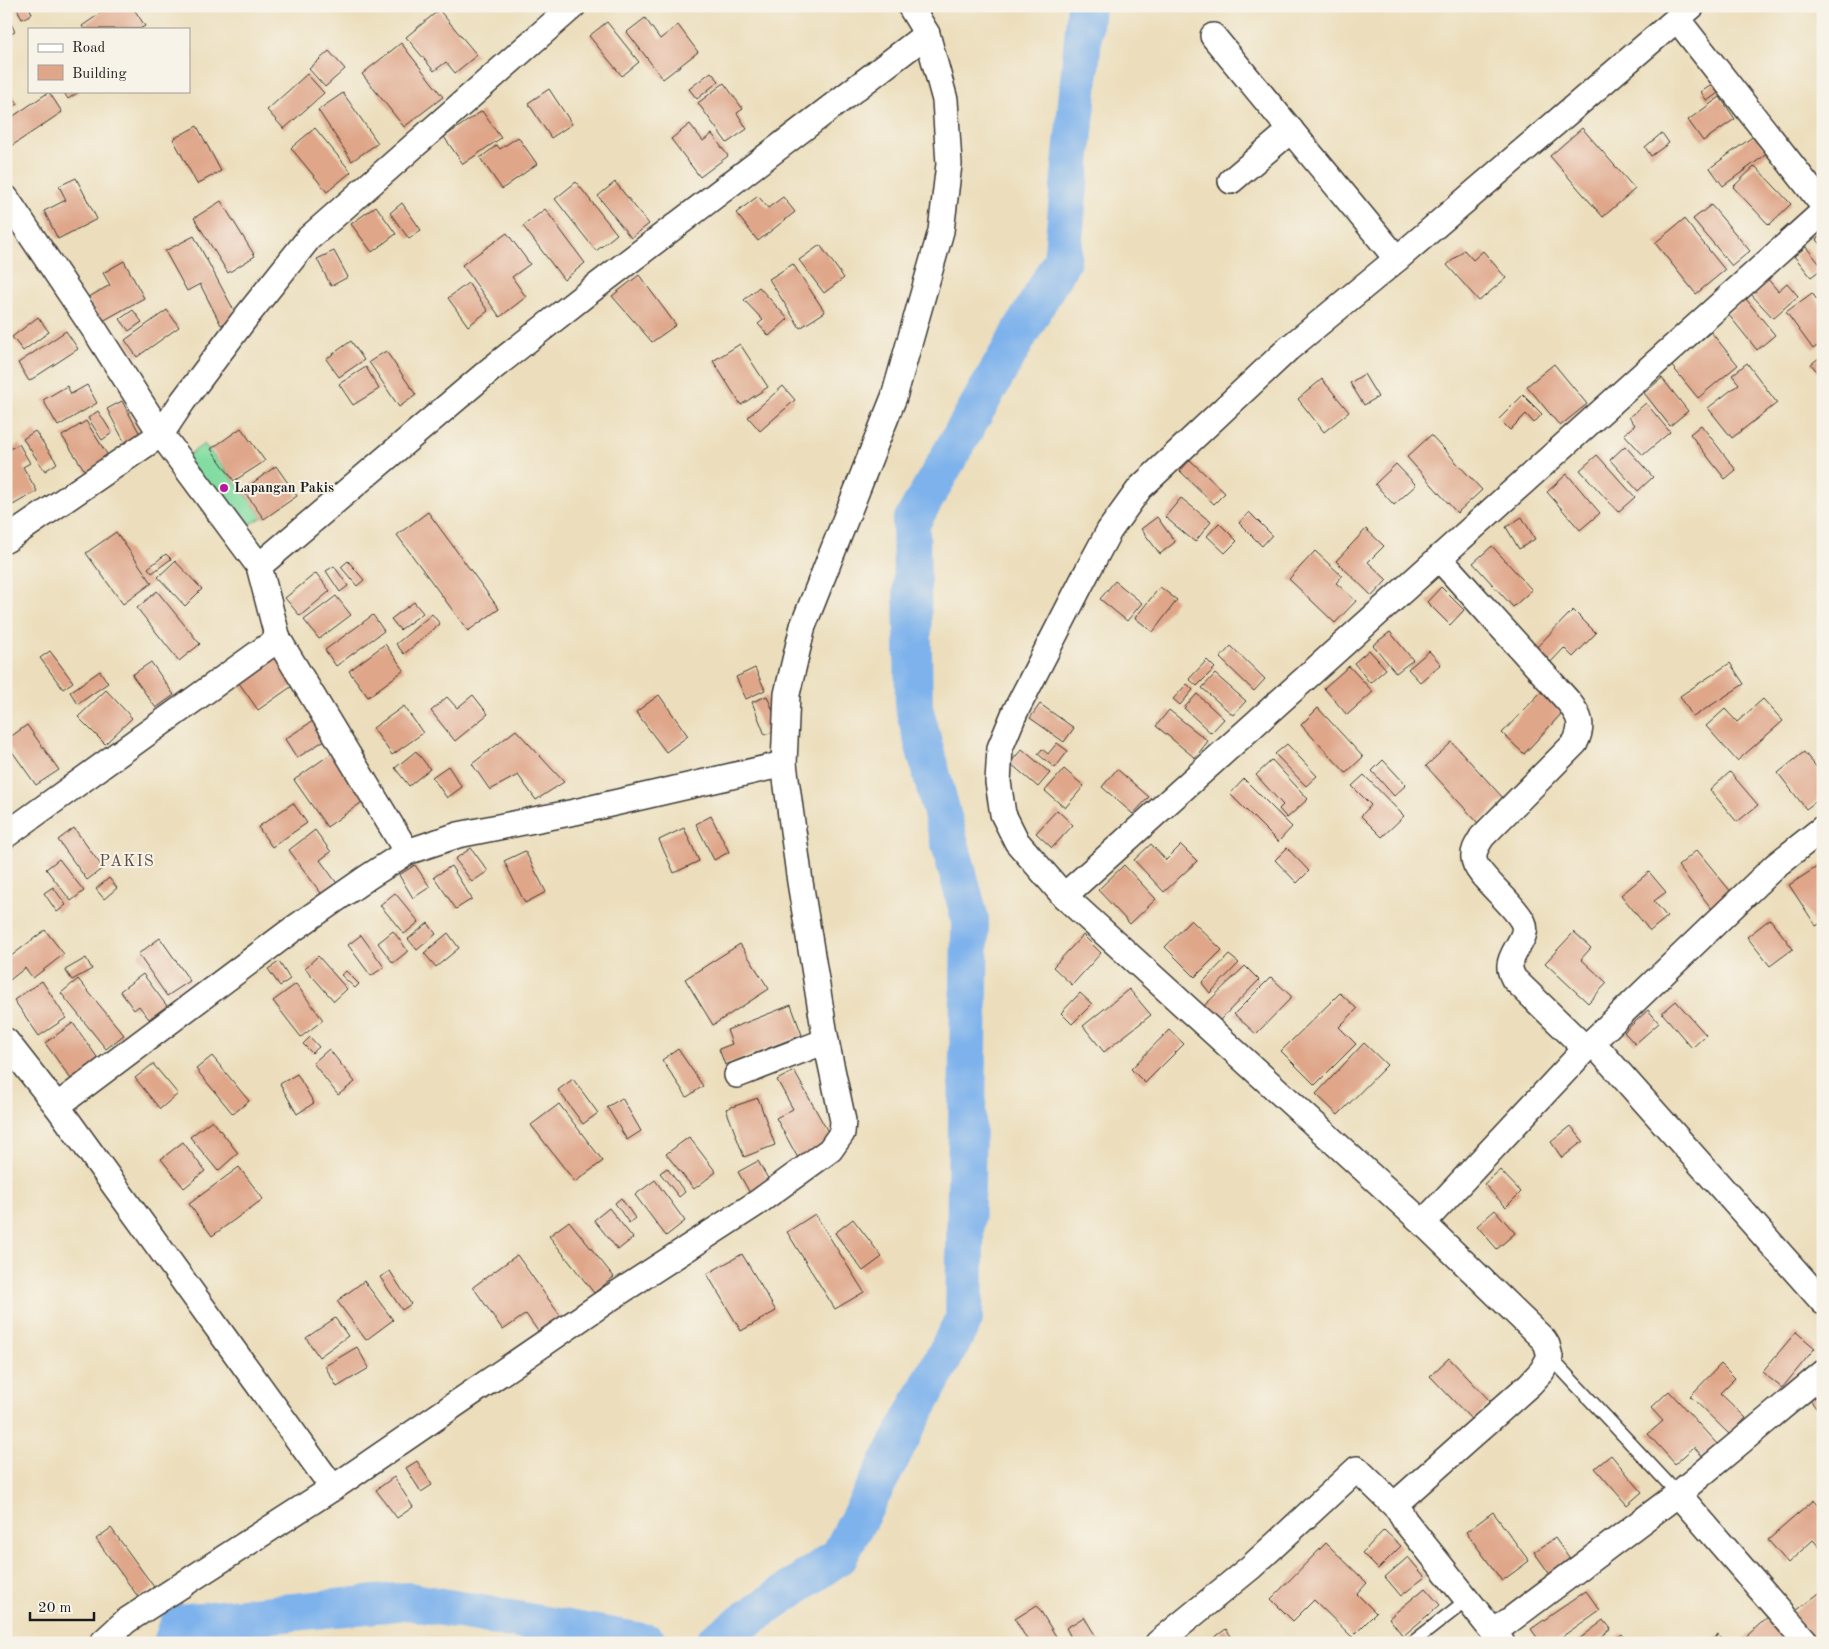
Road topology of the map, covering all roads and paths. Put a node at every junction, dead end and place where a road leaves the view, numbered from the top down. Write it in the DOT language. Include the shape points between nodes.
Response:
graph roads {
  1 [pos="573,6"];
  2 [pos="910,6"];
  3 [pos="1685,13"];
  4 [pos="927,34"];
  5 [pos="1213,36"];
  6 [pos="1291,130"];
  7 [pos="1231,181"];
  8 [pos="6,198"];
  9 [pos="1823,205"];
  10 [pos="1823,212"];
  11 [pos="1397,259"];
  12 [pos="161,434"];
  13 [pos="6,540"];
  14 [pos="1439,558"];
  15 [pos="259,566"];
  16 [pos="278,639"];
  17 [pos="784,764"];
  18 [pos="1823,828"];
  19 [pos="6,835"];
  20 [pos="407,852"];
  21 [pos="1064,896"];
  22 [pos="6,1041"];
  23 [pos="826,1041"];
  24 [pos="1589,1045"];
  25 [pos="737,1075"];
  26 [pos="57,1106"];
  27 [pos="1424,1224"];
  28 [pos="1823,1302"];
  29 [pos="1550,1357"];
  30 [pos="1823,1373"];
  31 [pos="334,1488"];
  32 [pos="1678,1494"];
  33 [pos="1398,1509"];
  34 [pos="1467,1600"];
  35 [pos="1498,1637"];
  36 [pos="102,1643"];
  37 [pos="1158,1643"];
  38 [pos="1412,1643"];
  39 [pos="1807,1643"];
  1 -- 12 [label="street" via="309,238 246,317"];
  2 -- 4 [label="street"];
  3 -- 9 [label="street"];
  3 -- 11 [label="street"];
  4 -- 15 [label="street" via="490,370"];
  4 -- 17 [label="street" via="945,100 949,164 941,230 894,397 803,626 787,694"];
  5 -- 6 [label="street"];
  6 -- 7 [label="street"];
  6 -- 11 [label="street"];
  8 -- 12 [label="street"];
  10 -- 14 [label="street"];
  11 -- 21 [label="street" via="1288,349 1140,488 1109,531 1086,574 1015,712 1000,748 998,782 1003,814 1017,842"];
  12 -- 13 [label="street"];
  12 -- 15 [label="street"];
  14 -- 21 [label="street"];
  14 -- 24 [label="street" via="1577,712 1581,726 1575,743 1482,837 1473,860 1524,924 1524,932 1510,964 1514,979"];
  15 -- 16 [label="street"];
  16 -- 19 [label="street"];
  16 -- 20 [label="street"];
  17 -- 20 [label="street" via="575,812 458,834"];
  17 -- 23 [label="street"];
  18 -- 24 [label="street" via="1775,866"];
  20 -- 26 [label="street" via="289,932"];
  21 -- 27 [label="street"];
  22 -- 26 [label="street"];
  23 -- 25 [label="street"];
  23 -- 31 [label="street" via="843,1121 842,1133 830,1150 757,1203 612,1297"];
  24 -- 27 [label="street"];
  24 -- 28 [label="street"];
  26 -- 31 [label="street"];
  27 -- 29 [label="street" via="1544,1340"];
  29 -- 32 [label="lane"];
  29 -- 33 [label="street" via="1530,1384 1401,1499"];
  30 -- 32 [label="street"];
  31 -- 36 [label="street" via="126,1621"];
  32 -- 35 [label="street"];
  32 -- 39 [label="street"];
  33 -- 34 [label="street"];
  33 -- 37 [label="street" via="1357,1469 1250,1567"];
  34 -- 35 [label="street"];
  34 -- 38 [label="lane"];
}
